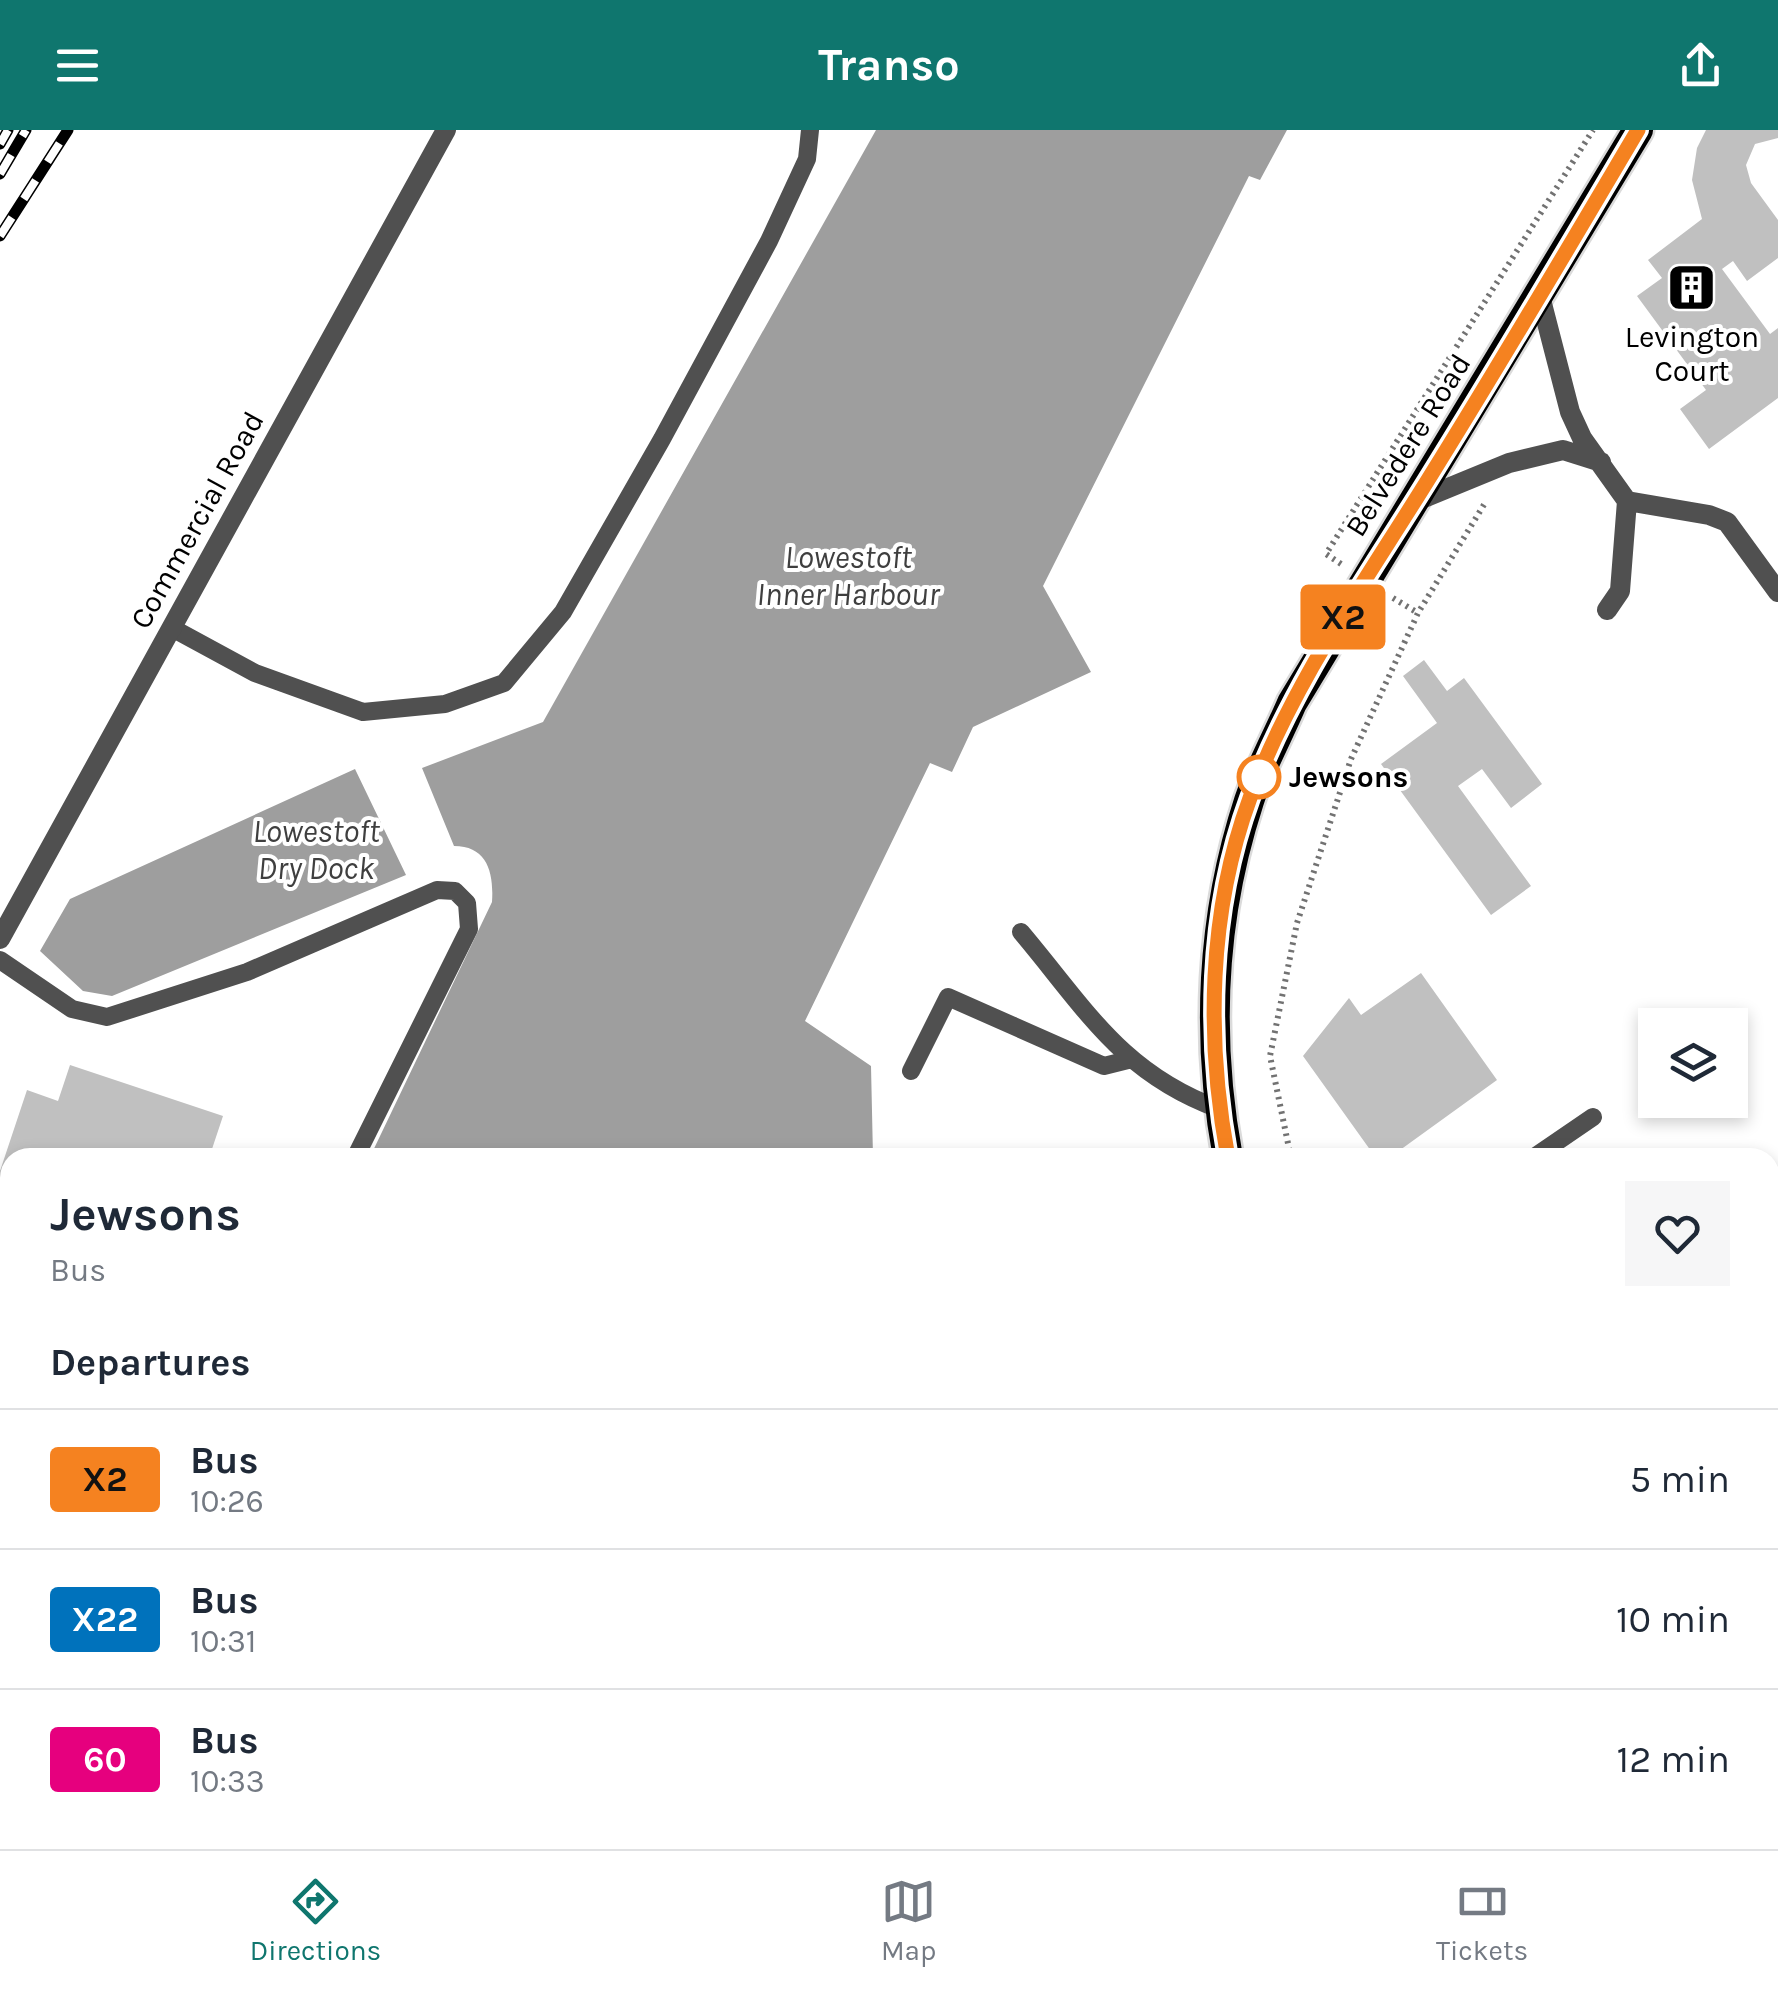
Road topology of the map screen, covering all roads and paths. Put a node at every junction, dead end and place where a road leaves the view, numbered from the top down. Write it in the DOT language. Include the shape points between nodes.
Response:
graph roads {
  1 [pos="446,130"];
  2 [pos="810,130"];
  3 [pos="1638,130"];
  4 [pos="1540,296"];
  5 [pos="1601,462"];
  6 [pos="1509,464"];
  7 [pos="1627,501"];
  8 [pos="1414,502"];
  9 [pos="1778,592"];
  10 [pos="1607,610"];
  11 [pos="172,628"];
  12 [pos="1021,932"];
  13 [pos="0,939"];
  14 [pos="0,960"];
  15 [pos="1128,1060"];
  16 [pos="911,1072"];
  17 [pos="1219,1109"];
  18 [pos="1593,1117"];
  19 [pos="360,1148"];
  20 [pos="1226,1148"];
  21 [pos="1289,1148"];
  22 [pos="1548,1148"];
  1 -- 11 [label="street, Commercial Road"];
  2 -- 11 [label="lane" via="807,159 769,241 662,440 564,612 504,683 445,704 363,712 255,673"];
  3 -- 4 [label="highway, Belvedere Road"];
  4 -- 5 [label="street" via="1570,412"];
  4 -- 8 [label="highway, Belvedere Road"];
  5 -- 6 [label="street" via="1563,450"];
  5 -- 7 [label="street"];
  6 -- 8 [label="street"];
  6 -- 21 [label="path" via="1418,613 1350,760 1297,924 1270,1056"];
  7 -- 9 [label="street" via="1727,522"];
  7 -- 10 [label="street" via="1620,590"];
  8 -- 17 [label="highway, Belvedere Road" via="1292,704 1250,798 1226,882 1216,962"];
  11 -- 13 [label="street, Commercial Road"];
  12 -- 15 [label="lane"];
  14 -- 19 [label="lane" via="72,1009 107,1017 247,972 437,890 456,891 467,903 468,929"];
  15 -- 16 [label="lane" via="1104,1066 948,997"];
  15 -- 17 [label="lane" via="1182,1096"];
  17 -- 20 [label="highway, Belvedere Road"];
  18 -- 22 [label="lane"];
}
